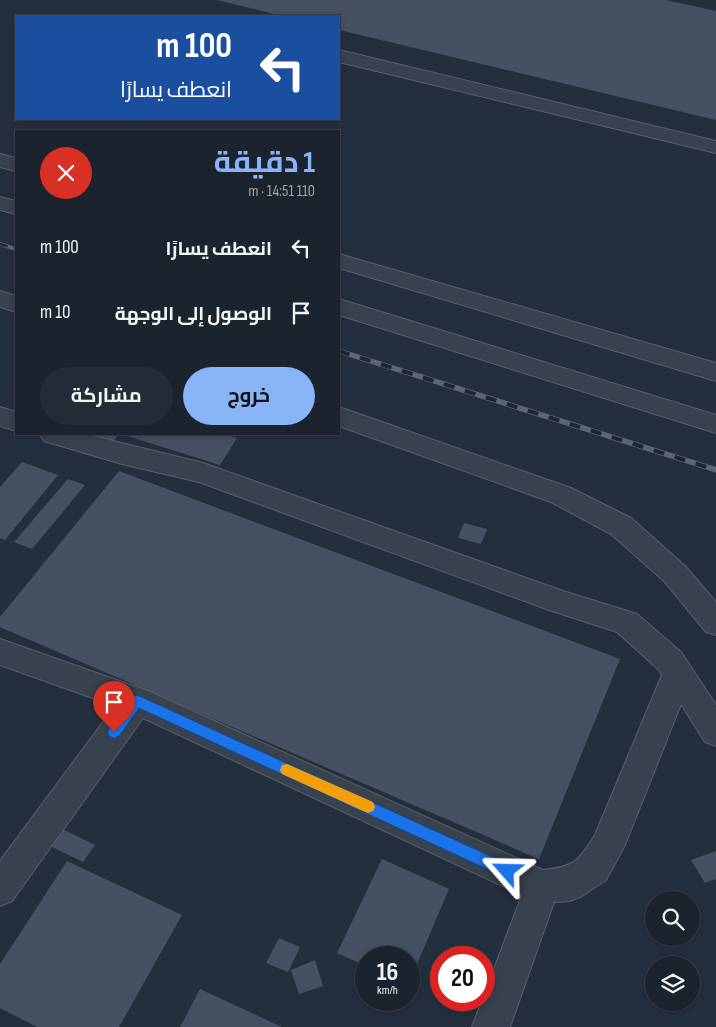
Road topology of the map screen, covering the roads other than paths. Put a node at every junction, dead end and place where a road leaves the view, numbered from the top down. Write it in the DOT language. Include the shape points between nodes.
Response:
graph roads {
  1 [pos="340,56"];
  2 [pos="716,147"];
  3 [pos="0,160"];
  4 [pos="15,165"];
  5 [pos="0,203"];
  6 [pos="15,208"];
  7 [pos="340,261"];
  8 [pos="0,299"];
  9 [pos="15,304"];
  10 [pos="340,307"];
  11 [pos="716,372"];
  12 [pos="0,416"];
  13 [pos="340,416"];
  14 [pos="15,422"];
  15 [pos="716,424"];
  16 [pos="56,435"];
  17 [pos="716,623"];
  18 [pos="0,652"];
  19 [pos="678,673"];
  20 [pos="137,701"];
  21 [pos="716,732"];
  22 [pos="542,887"];
  23 [pos="0,889"];
  24 [pos="494,1024"];
  1 -- 2 [label="street"];
  3 -- 4 [label="street"];
  5 -- 6 [label="street"];
  7 -- 11 [label="street"];
  8 -- 9 [label="street"];
  10 -- 15 [label="street"];
  12 -- 14 [label="street"];
  13 -- 17 [label="street" via="561,495 621,526 676,574"];
  16 -- 19 [label="street" via="203,473 559,602 627,623 670,661"];
  18 -- 20 [label="street"];
  19 -- 21 [label="street"];
  19 -- 22 [label="street" via="608,845 594,868 570,884"];
  20 -- 22 [label="street"];
  20 -- 23 [label="street"];
  22 -- 24 [label="street"];
}
